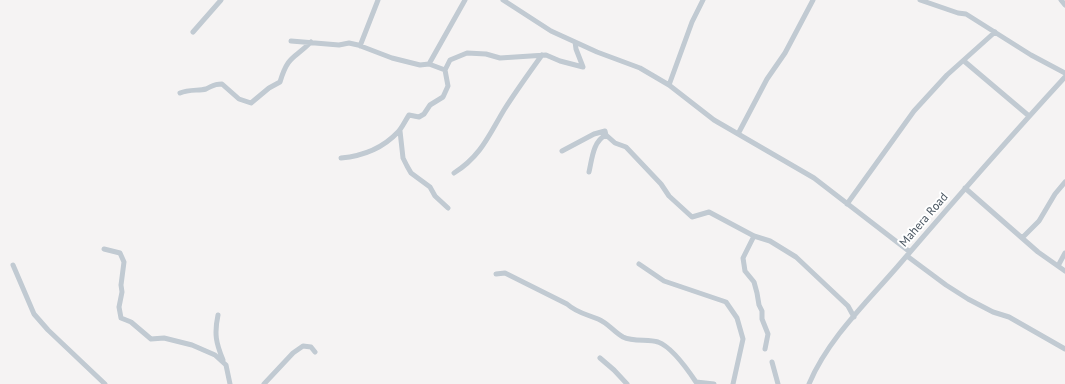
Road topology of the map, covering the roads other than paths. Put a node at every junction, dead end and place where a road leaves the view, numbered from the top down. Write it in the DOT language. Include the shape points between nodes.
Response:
graph roads {
  1 [pos="221,0"];
  2 [pos="378,0"];
  3 [pos="465,0"];
  4 [pos="503,0"];
  5 [pos="703,0"];
  6 [pos="813,0"];
  7 [pos="920,0"];
  8 [pos="1061,0"];
  9 [pos="1065,5"];
  10 [pos="193,32"];
  11 [pos="995,32"];
  12 [pos="291,41"];
  13 [pos="311,42"];
  14 [pos="575,42"];
  15 [pos="360,46"];
  16 [pos="542,55"];
  17 [pos="964,60"];
  18 [pos="430,64"];
  19 [pos="445,70"];
  20 [pos="1065,72"];
  21 [pos="1065,77"];
  22 [pos="669,86"];
  23 [pos="180,93"];
  24 [pos="1029,116"];
  25 [pos="400,131"];
  26 [pos="738,134"];
  27 [pos="606,135"];
  28 [pos="562,151"];
  29 [pos="342,158"];
  30 [pos="589,172"];
  31 [pos="454,173"];
  32 [pos="1065,182"];
  33 [pos="965,188"];
  34 [pos="847,204"];
  35 [pos="448,208"];
  36 [pos="754,236"];
  37 [pos="1022,238"];
  38 [pos="104,249"];
  39 [pos="1065,253"];
  40 [pos="908,254"];
  41 [pos="639,264"];
  42 [pos="13,265"];
  43 [pos="1058,266"];
  44 [pos="1065,270"];
  45 [pos="496,274"];
  46 [pos="218,315"];
  47 [pos="854,317"];
  48 [pos="765,349"];
  49 [pos="1065,349"];
  50 [pos="316,352"];
  51 [pos="600,358"];
  52 [pos="772,362"];
  53 [pos="226,365"];
  54 [pos="105,384"];
  55 [pos="230,384"];
  56 [pos="264,384"];
  57 [pos="627,384"];
  58 [pos="714,384"];
  59 [pos="733,384"];
  60 [pos="778,384"];
  61 [pos="808,384"];
  1 -- 10 [label="street"];
  2 -- 15 [label="street"];
  3 -- 18 [label="street"];
  4 -- 14 [label="street" via="551,31"];
  5 -- 22 [label="street"];
  6 -- 26 [label="street"];
  7 -- 11 [label="street" via="966,14"];
  8 -- 9 [label="street"];
  11 -- 17 [label="street"];
  11 -- 20 [label="street"];
  12 -- 13 [label="street"];
  13 -- 15 [label="street"];
  13 -- 23 [label="street" via="287,63 280,82 251,103 239,99 222,84"];
  14 -- 16 [label="street" via="583,67"];
  14 -- 22 [label="street" via="640,68"];
  15 -- 18 [label="street" via="392,58"];
  16 -- 19 [label="street" via="500,58 467,53 450,60"];
  16 -- 31 [label="street" via="484,146 468,164"];
  17 -- 24 [label="street"];
  17 -- 34 [label="street" via="914,111"];
  18 -- 19 [label="street"];
  19 -- 25 [label="street" via="448,86 443,97 419,117 409,116"];
  21 -- 24 [label="street, Mahera Road"];
  22 -- 26 [label="street"];
  24 -- 33 [label="street, Mahera Road"];
  25 -- 29 [label="street" via="372,151"];
  25 -- 35 [label="street" via="403,158 411,173"];
  26 -- 34 [label="street" via="814,178"];
  27 -- 28 [label="street" via="605,131 594,134"];
  27 -- 30 [label="street" via="596,144"];
  27 -- 36 [label="street" via="615,144 626,147 692,217 709,212"];
  32 -- 37 [label="street" via="1039,221"];
  33 -- 37 [label="street"];
  33 -- 40 [label="street, Mahera Road"];
  34 -- 40 [label="street"];
  36 -- 47 [label="street" via="770,241 796,257 848,306"];
  36 -- 48 [label="street" via="743,258 745,271 754,282 768,334"];
  37 -- 43 [label="street"];
  38 -- 53 [label="street" via="120,253 124,262 119,307 121,318 151,339 164,338 192,345 215,355"];
  39 -- 43 [label="street"];
  40 -- 47 [label="street, Mahera Road"];
  40 -- 49 [label="street" via="968,299 1009,317"];
  41 -- 59 [label="street" via="664,281 726,302 737,318 743,339"];
  42 -- 54 [label="street" via="34,314"];
  43 -- 44 [label="street"];
  45 -- 58 [label="street" via="505,273 567,304 575,312 602,320 624,338 659,342 676,356 696,382"];
  46 -- 53 [label="street" via="215,331"];
  47 -- 61 [label="street, Mahera Road" via="816,366"];
  50 -- 56 [label="street" via="303,346"];
  51 -- 57 [label="street"];
  52 -- 60 [label="street"];
  53 -- 55 [label="street"];
}
